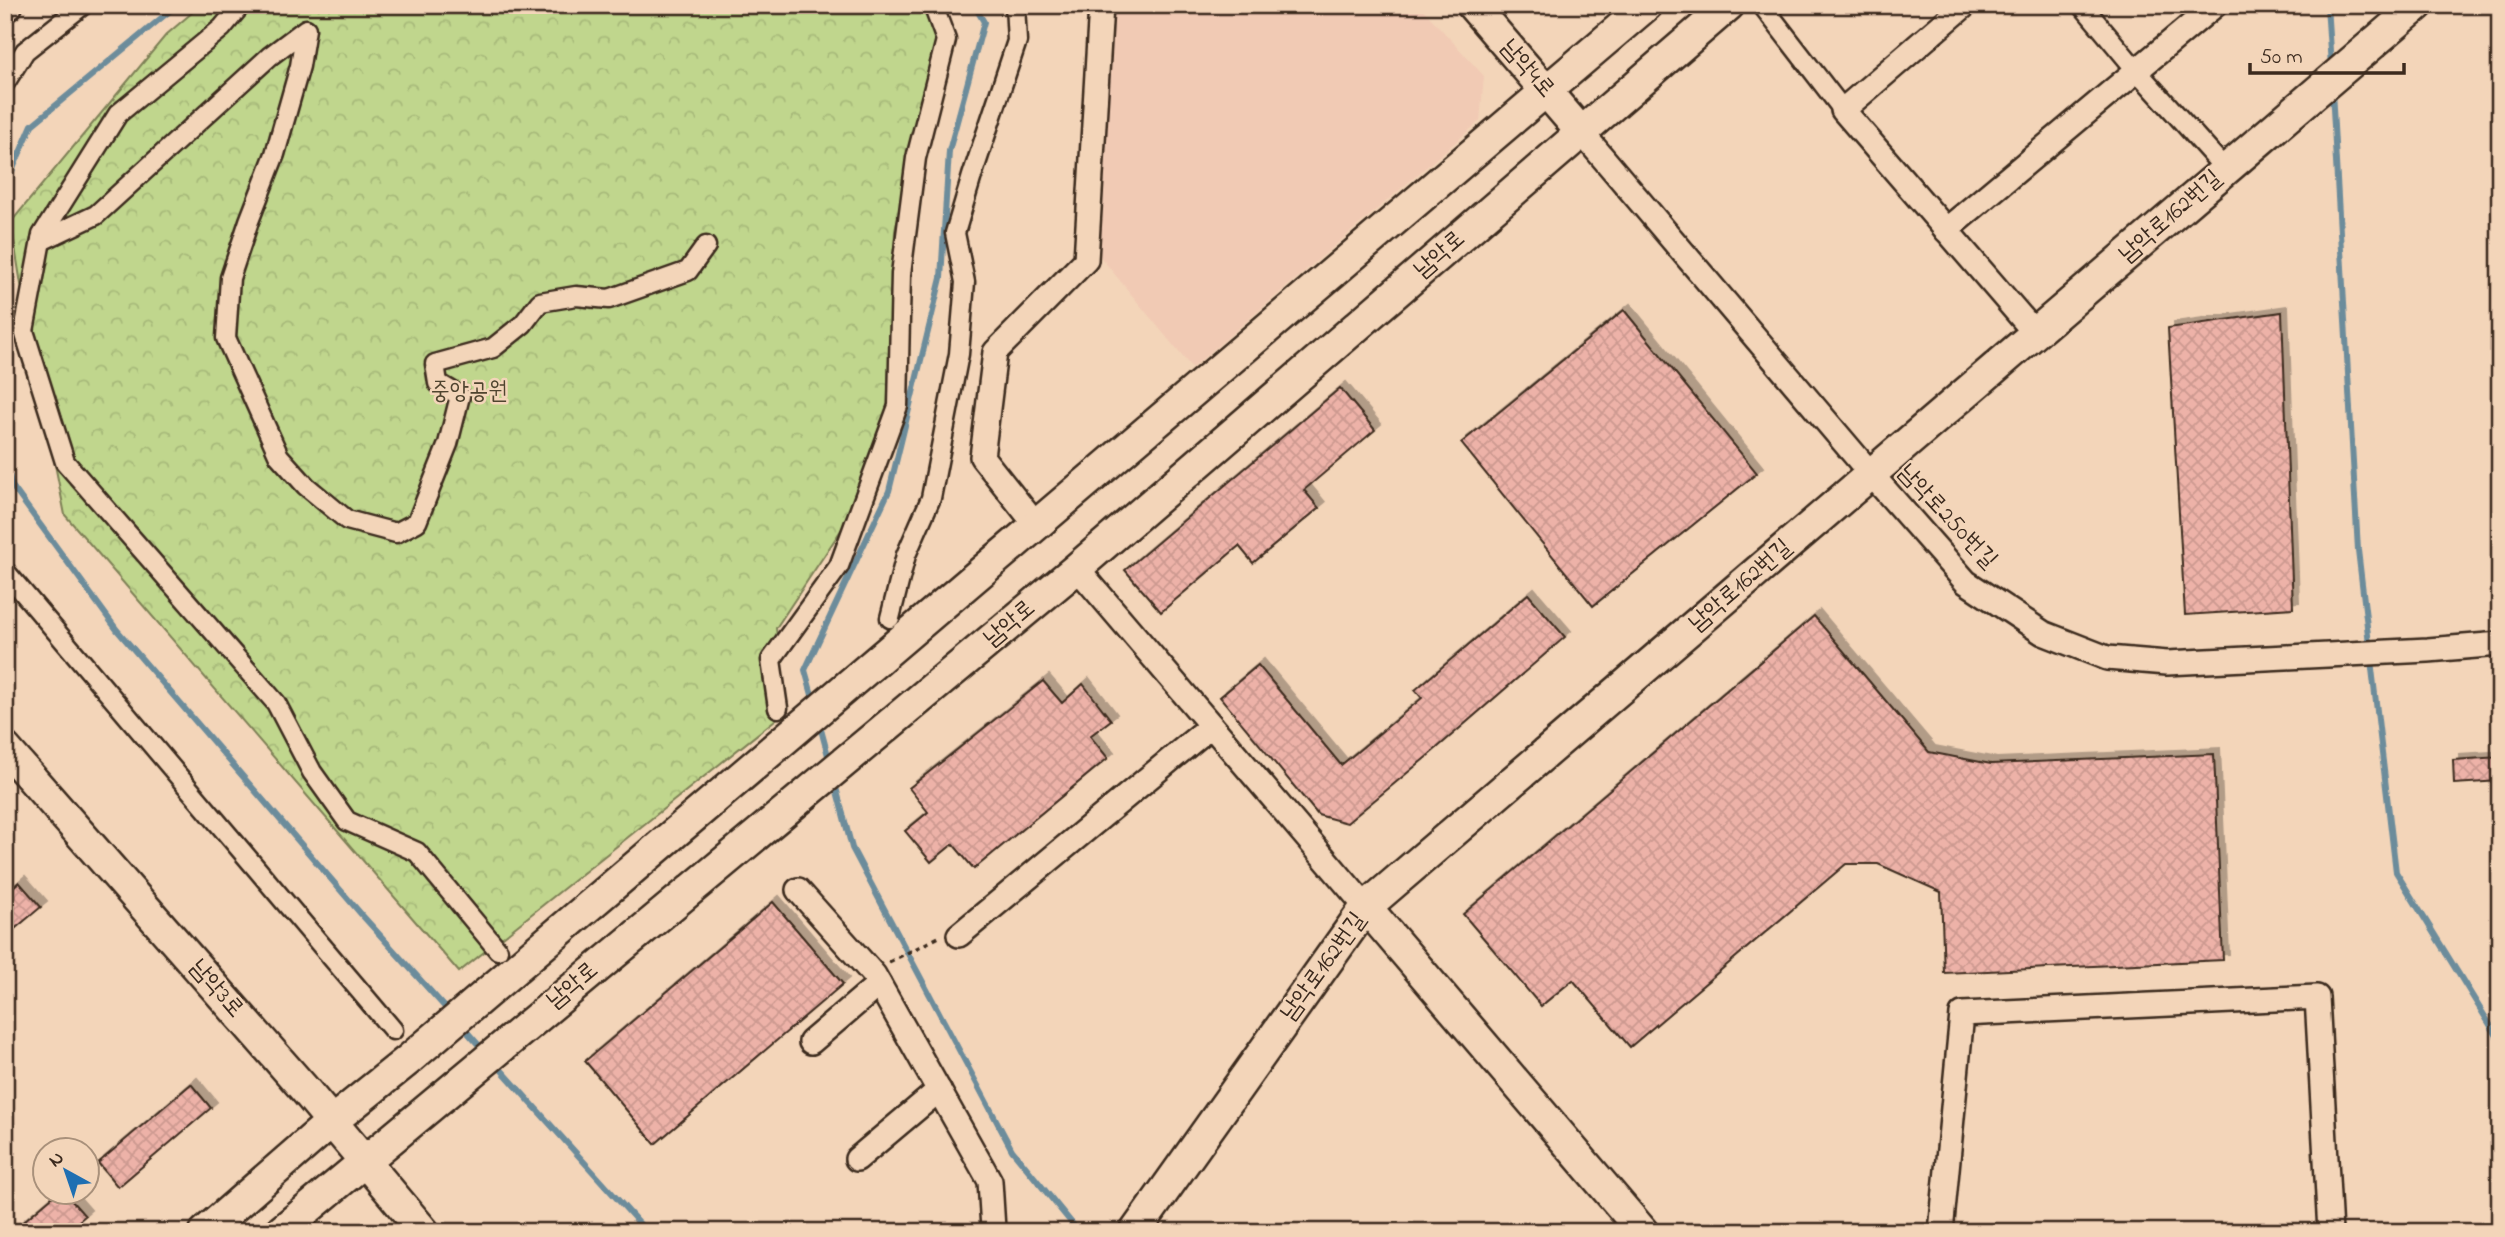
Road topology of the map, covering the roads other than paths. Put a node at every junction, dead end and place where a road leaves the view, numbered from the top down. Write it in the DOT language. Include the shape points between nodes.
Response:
graph roads {
  1 [pos="83,5"];
  2 [pos="241,5"];
  3 [pos="933,5"];
  4 [pos="1015,5"];
  5 [pos="1101,5"];
  6 [pos="1472,5"];
  7 [pos="1647,5"];
  8 [pos="1729,5"];
  9 [pos="1762,5"];
  10 [pos="1965,5"];
  11 [pos="2082,5"];
  12 [pos="2215,5"];
  13 [pos="2418,5"];
  14 [pos="2137,71"];
  15 [pos="5,83"];
  16 [pos="1546,92"];
  17 [pos="1843,110"];
  18 [pos="1582,133"];
  19 [pos="2226,170"];
  20 [pos="1946,230"];
  21 [pos="41,242"];
  22 [pos="706,246"];
  23 [pos="2035,334"];
  24 [pos="1871,474"];
  25 [pos="1036,524"];
  26 [pos="1077,568"];
  27 [pos="5,571"];
  28 [pos="890,618"];
  29 [pos="2500,644"];
  30 [pos="778,708"];
  31 [pos="1211,726"];
  32 [pos="5,748"];
  33 [pos="798,890"];
  34 [pos="1366,907"];
  35 [pos="959,935"];
  36 [pos="498,950"];
  37 [pos="880,975"];
  38 [pos="393,1030"];
  39 [pos="811,1042"];
  40 [pos="939,1090"];
  41 [pos="330,1123"];
  42 [pos="857,1159"];
  43 [pos="364,1162"];
  44 [pos="205,1232"];
  45 [pos="280,1232"];
  46 [pos="424,1232"];
  47 [pos="995,1232"];
  48 [pos="1135,1232"];
  49 [pos="1643,1232"];
  50 [pos="1941,1232"];
  51 [pos="2330,1232"];
  1 -- 15 [label="street" via="25,51"];
  2 -- 21 [label="street" via="222,28 118,114"];
  3 -- 30 [label="street" via="946,40 916,158 902,261 898,406 838,566 771,660"];
  4 -- 28 [label="street" via="1017,41 955,233 965,282 959,354 931,498 906,555"];
  5 -- 25 [label="street" via="1086,260 995,352 982,457"];
  6 -- 16 [label="street, 남악4로"];
  7 -- 16 [label="street, 남악로"];
  8 -- 18 [label="street, 남악로"];
  9 -- 17 [label="street"];
  10 -- 17 [label="street"];
  11 -- 14 [label="street"];
  12 -- 14 [label="street"];
  13 -- 19 [label="street, 남악로162번길"];
  14 -- 19 [label="street"];
  14 -- 20 [label="street"];
  16 -- 18 [label="street, 남악4로"];
  16 -- 25 [label="street, 남악로"];
  17 -- 20 [label="street"];
  18 -- 24 [label="street, 남악로250번길"];
  18 -- 26 [label="street, 남악로"];
  19 -- 23 [label="street, 남악로162번길"];
  20 -- 23 [label="street"];
  21 -- 22 [label="street" via="96,215 270,56 306,29 275,155 230,278 226,338 279,456 347,520 396,533 417,522 448,444 460,396 438,383 435,364 493,348 523,324 540,302 576,296 609,299 688,271"];
  21 -- 36 [label="street" via="24,331 65,462 276,703 312,772 347,821 417,852"];
  23 -- 24 [label="street, 남악로162번길"];
  24 -- 29 [label="street, 남악로250번길" via="1966,582 2043,633 2107,658 2167,663"];
  24 -- 34 [label="street, 남악로162번길"];
  25 -- 41 [label="street, 남악로" via="871,669"];
  26 -- 31 [label="street"];
  26 -- 43 [label="street, 남악로"];
  27 -- 38 [label="street"];
  31 -- 34 [label="street"];
  31 -- 35 [label="street"];
  32 -- 41 [label="street, 남악3로"];
  33 -- 37 [label="street" via="874,975"];
  34 -- 48 [label="street, 남악로162번길"];
  34 -- 49 [label="street"];
  37 -- 39 [label="street"];
  37 -- 40 [label="street"];
  40 -- 42 [label="street"];
  40 -- 47 [label="street" via="990,1181"];
  41 -- 43 [label="street, 남악3로"];
  41 -- 44 [label="street, 남악로"];
  43 -- 45 [label="street, 남악로"];
  43 -- 46 [label="street, 남악3로"];
  50 -- 51 [label="street" via="1962,1014 2317,997"];
}
